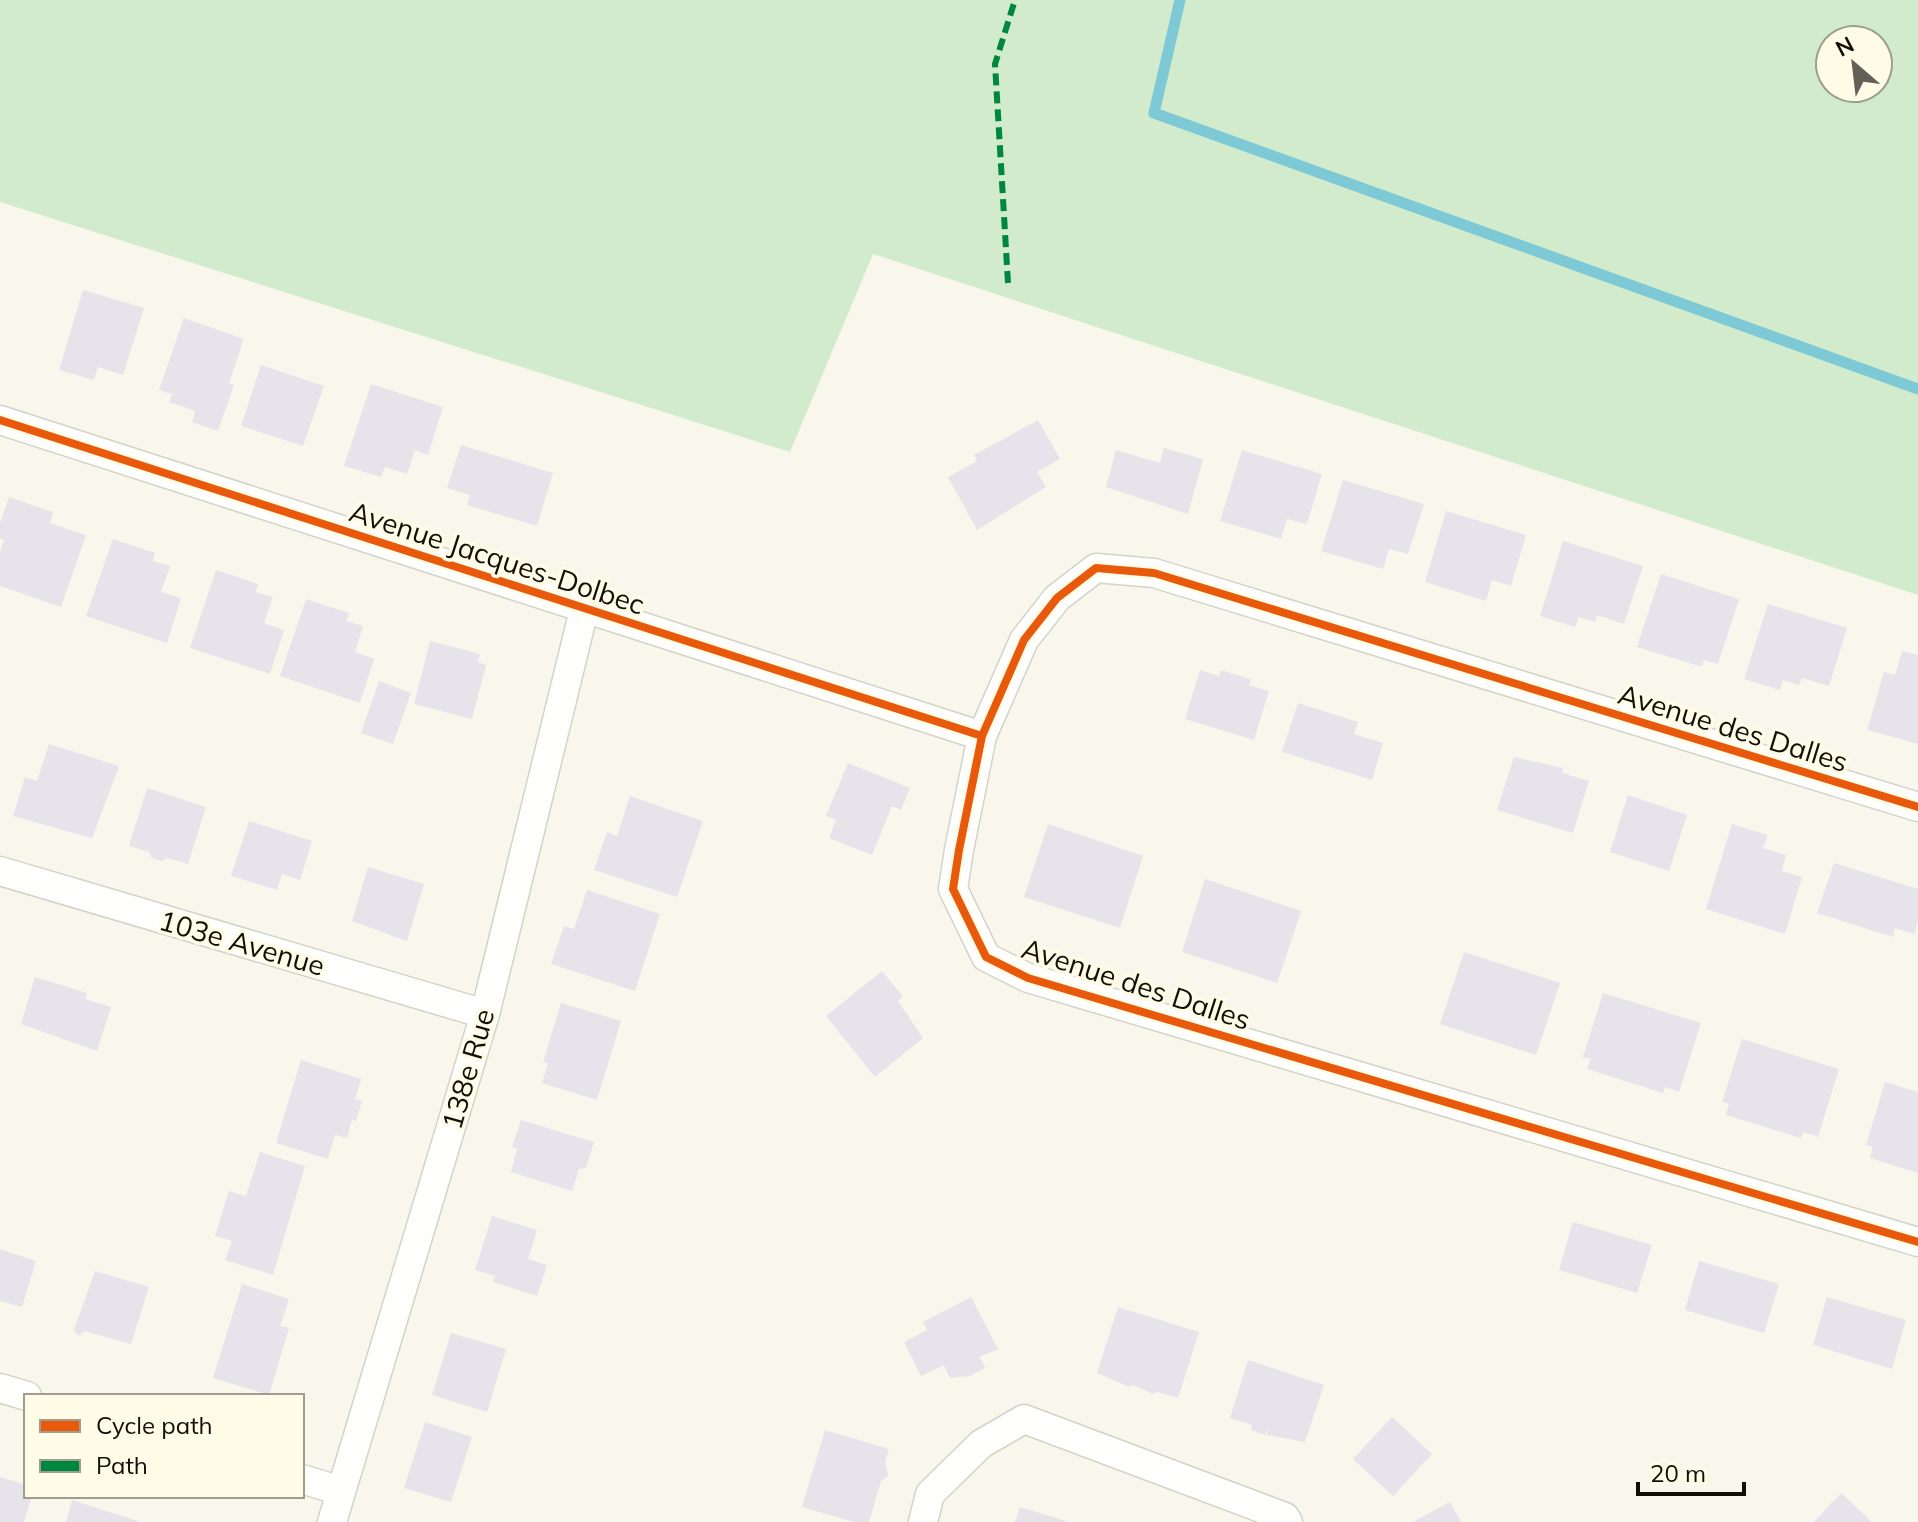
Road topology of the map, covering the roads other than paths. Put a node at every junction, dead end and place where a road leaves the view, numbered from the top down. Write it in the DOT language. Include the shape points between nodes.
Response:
graph roads {
  1 [pos="0,420"];
  2 [pos="584,610"];
  3 [pos="982,736"];
  4 [pos="1918,807"];
  5 [pos="0,871"];
  6 [pos="485,1014"];
  7 [pos="1918,1242"];
  8 [pos="0,1388"];
  9 [pos="24,1395"];
  10 [pos="304,1480"];
  11 [pos="341,1491"];
  12 [pos="332,1522"];
  13 [pos="923,1522"];
  14 [pos="1288,1522"];
  1 -- 2 [label="street, Avenue Jacques-Dolbec"];
  2 -- 3 [label="street, Avenue Jacques-Dolbec"];
  2 -- 6 [label="street, 138e Rue"];
  3 -- 4 [label="street, Avenue des Dalles" via="1024,640 1057,598 1096,568 1154,573"];
  3 -- 7 [label="street, Avenue des Dalles" via="953,889 986,957 1043,983"];
  5 -- 6 [label="street, 103e Avenue"];
  6 -- 11 [label="street, 138e Rue"];
  8 -- 9 [label="street"];
  10 -- 11 [label="street"];
  11 -- 12 [label="street, 138e Rue"];
  13 -- 14 [label="street" via="930,1494 981,1444 1024,1419"];
}
